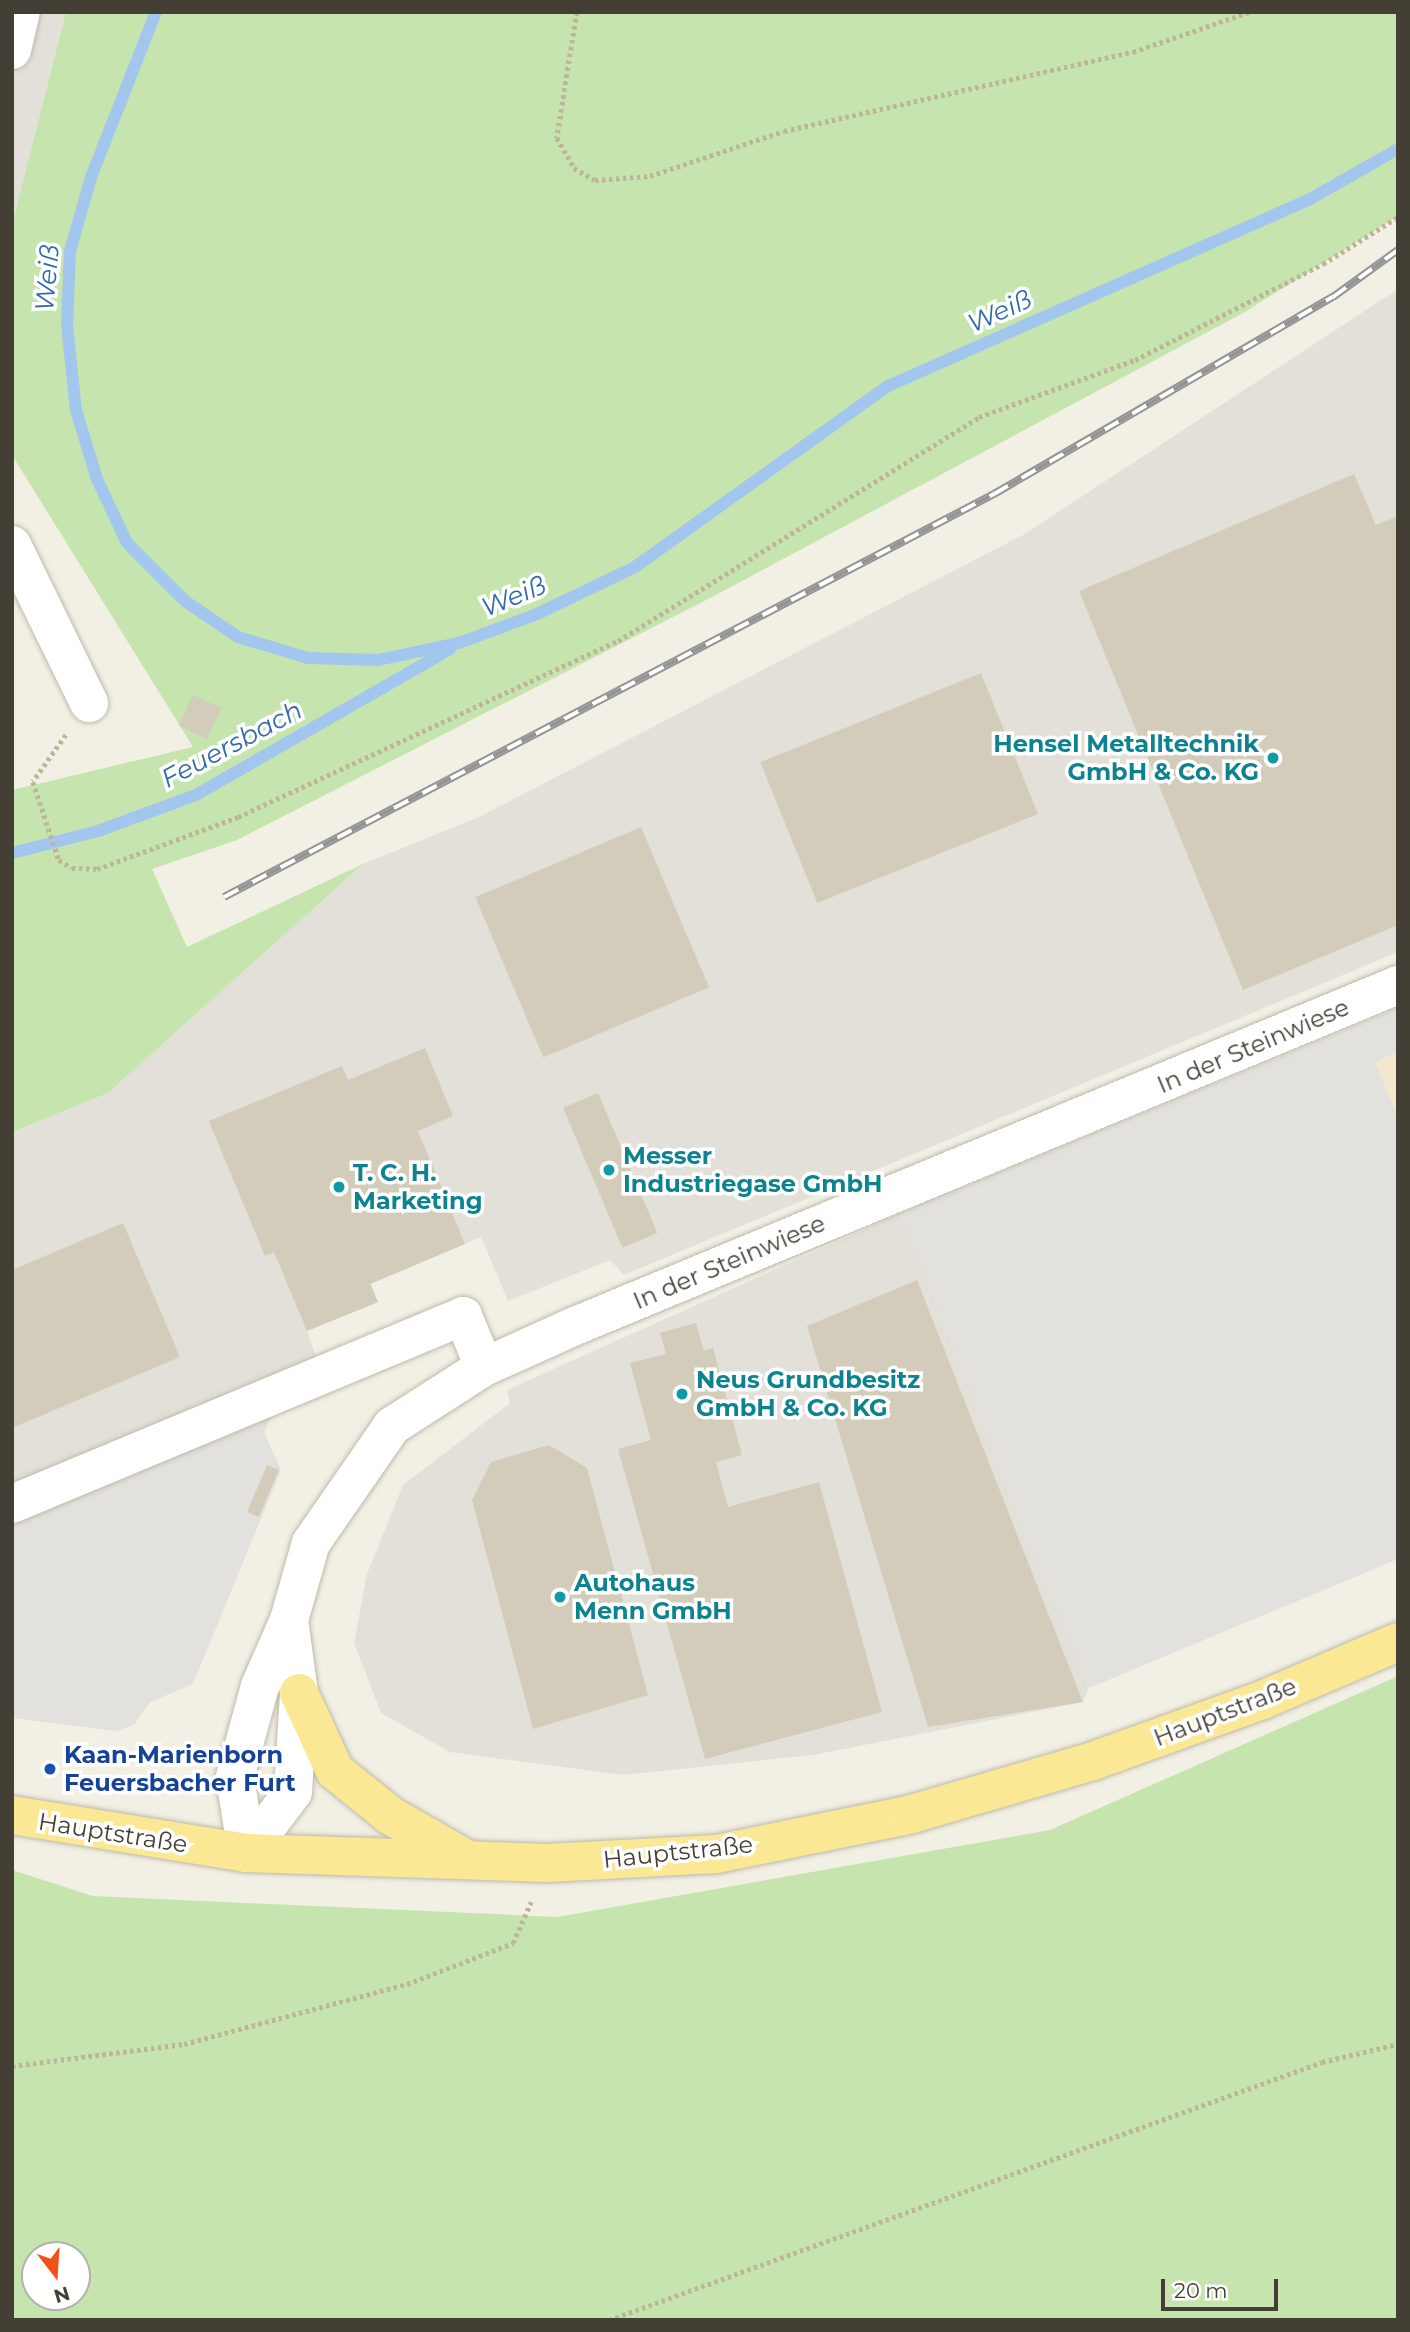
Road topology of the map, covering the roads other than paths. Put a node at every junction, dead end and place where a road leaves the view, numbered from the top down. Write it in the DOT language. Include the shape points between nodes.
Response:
graph roads {
  1 [pos="21,12"];
  2 [pos="12,50"];
  3 [pos="12,545"];
  4 [pos="89,703"];
  5 [pos="1398,985"];
  6 [pos="484,1367"];
  7 [pos="12,1504"];
  8 [pos="289,1620"];
  9 [pos="1398,1642"];
  10 [pos="299,1693"];
  11 [pos="12,1815"];
  12 [pos="247,1853"];
  13 [pos="468,1860"];
  1 -- 2 [label="street"];
  3 -- 4 [label="street"];
  5 -- 6 [label="street, In der Steinwiese"];
  6 -- 7 [label="street" via="463,1315"];
  6 -- 8 [label="street, In der Steinwiese" via="392,1426 311,1543"];
  8 -- 10 [label="street, In der Steinwiese"];
  8 -- 12 [label="street, In der Steinwiese" via="260,1686 235,1777"];
  9 -- 13 [label="main road, Hauptstraße" via="1262,1700 1093,1761 912,1814 716,1854 548,1863"];
  10 -- 12 [label="street, In der Steinwiese" via="293,1792"];
  10 -- 13 [label="main road" via="335,1771 391,1815"];
  11 -- 12 [label="main road, Hauptstraße"];
  12 -- 13 [label="main road, Hauptstraße"];
}
